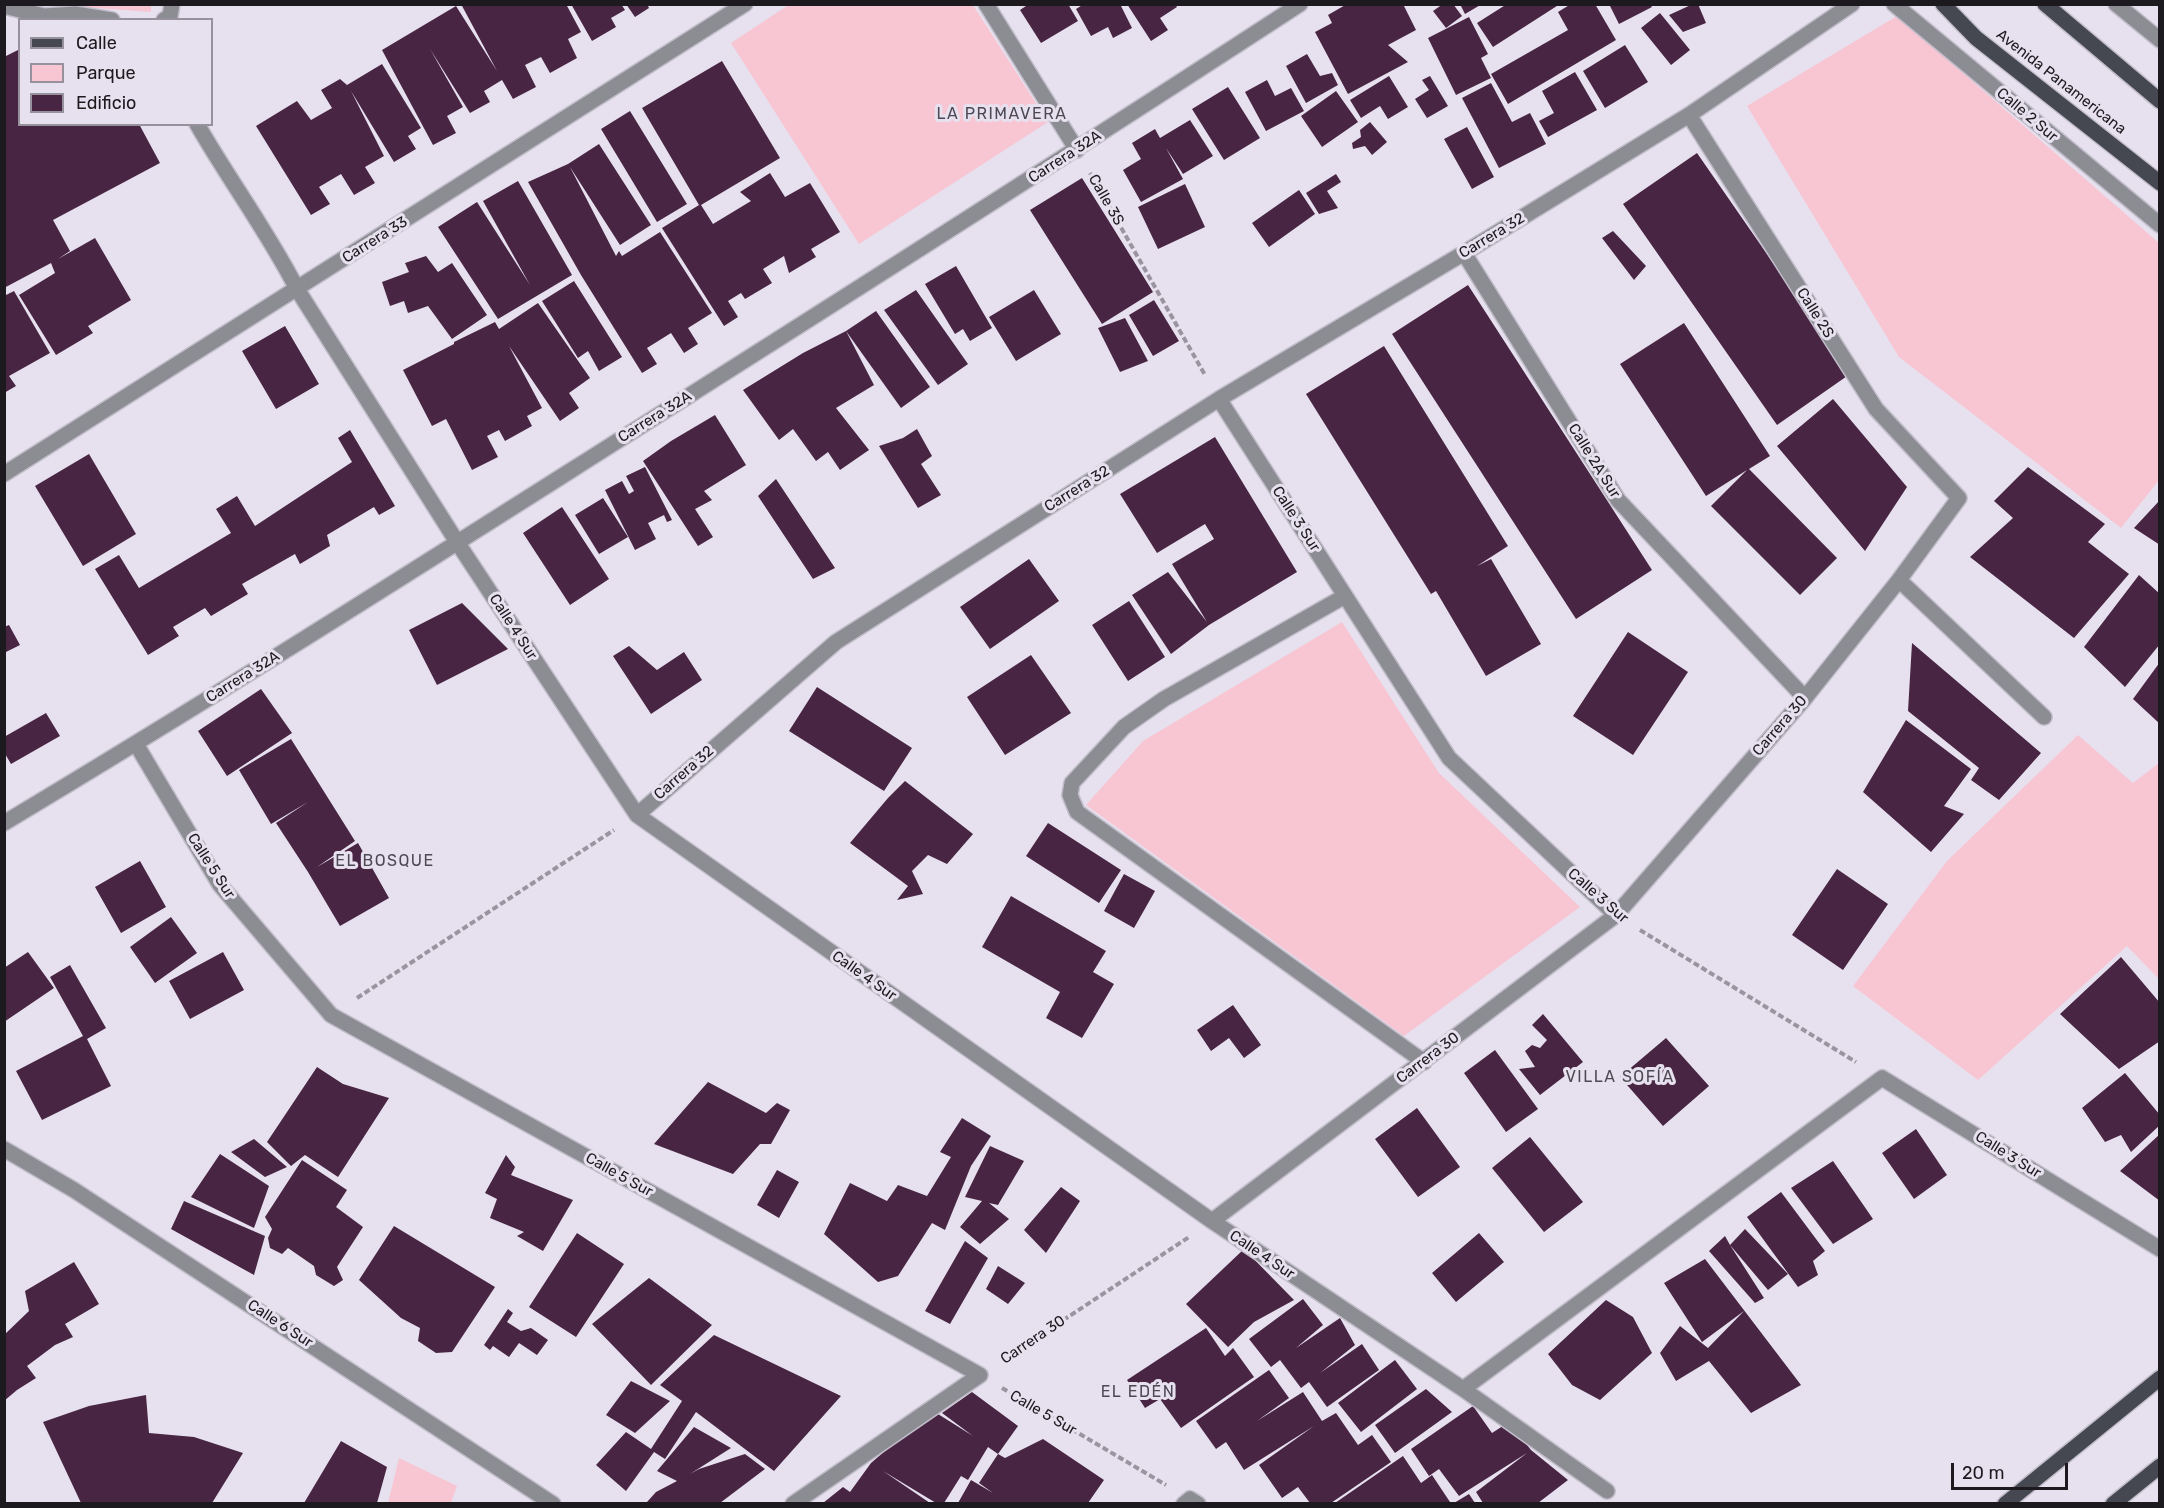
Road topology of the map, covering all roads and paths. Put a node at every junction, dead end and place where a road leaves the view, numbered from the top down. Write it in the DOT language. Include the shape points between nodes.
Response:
graph roads {
  1 [pos="171,4"];
  2 [pos="745,4"];
  3 [pos="986,4"];
  4 [pos="1300,4"];
  5 [pos="1852,4"];
  6 [pos="1894,4"];
  7 [pos="1943,4"];
  8 [pos="2045,4"];
  9 [pos="2116,4"];
  10 [pos="4,6"];
  11 [pos="100,18"];
  12 [pos="167,18"];
  13 [pos="2160,40"];
  14 [pos="2160,101"];
  15 [pos="1689,115"];
  16 [pos="198,126"];
  17 [pos="1077,150"];
  18 [pos="2160,183"];
  19 [pos="2160,225"];
  20 [pos="1464,253"];
  21 [pos="297,289"];
  22 [pos="1219,399"];
  23 [pos="4,474"];
  24 [pos="1959,498"];
  25 [pos="458,542"];
  26 [pos="1899,580"];
  27 [pos="1346,596"];
  28 [pos="1805,698"];
  29 [pos="2044,717"];
  30 [pos="136,744"];
  31 [pos="637,815"];
  32 [pos="4,823"];
  33 [pos="1616,915"];
  34 [pos="331,1015"];
  35 [pos="1424,1062"];
  36 [pos="1882,1078"];
  37 [pos="4,1149"];
  38 [pos="1212,1221"];
  39 [pos="2160,1250"];
  40 [pos="980,1376"];
  41 [pos="2160,1378"];
  42 [pos="1463,1389"];
  43 [pos="2160,1466"];
  44 [pos="1607,1491"];
  45 [pos="1191,1502"];
  46 [pos="553,1503"];
  47 [pos="793,1503"];
  48 [pos="2005,1503"];
  49 [pos="2113,1503"];
  1 -- 12 [label="street"];
  2 -- 21 [label="street, Carrera 33"];
  3 -- 17 [label="street"];
  4 -- 17 [label="street, Carrera 32A"];
  5 -- 15 [label="street, Carrera 32"];
  6 -- 19 [label="street, Calle 2 Sur"];
  7 -- 18 [label="main road, Avenida Panamericana" via="1976,38"];
  8 -- 14 [label="main road"];
  9 -- 13 [label="street"];
  10 -- 11 [label="street" via="44,16 75,14"];
  15 -- 20 [label="street, Carrera 32"];
  15 -- 24 [label="street, Calle 2S" via="1876,409"];
  16 -- 21 [label="street, Calle 4 Sur"];
  17 -- 22 [label="path, Calle 3S"];
  17 -- 25 [label="street, Carrera 32A"];
  20 -- 22 [label="street, Carrera 32"];
  20 -- 28 [label="street, Calle 2A Sur" via="1618,500"];
  21 -- 23 [label="street, Carrera 33"];
  21 -- 25 [label="street, Calle 4 Sur"];
  22 -- 27 [label="street, Calle 3 Sur"];
  22 -- 31 [label="street, Carrera 32" via="836,642"];
  24 -- 26 [label="street, Carrera 30"];
  25 -- 30 [label="street, Carrera 32A"];
  25 -- 31 [label="street, Calle 4 Sur"];
  26 -- 28 [label="street, Carrera 30"];
  26 -- 29 [label="street"];
  27 -- 33 [label="street, Calle 3 Sur" via="1449,758"];
  27 -- 35 [label="street" via="1164,699 1124,727 1072,783 1070,795 1077,812"];
  28 -- 33 [label="street, Carrera 30"];
  30 -- 32 [label="street, Carrera 32A"];
  30 -- 34 [label="street, Calle 5 Sur" via="220,885"];
  31 -- 34 [label="path"];
  31 -- 38 [label="street, Calle 4 Sur"];
  33 -- 35 [label="street, Carrera 30"];
  33 -- 36 [label="path, Calle 3 Sur"];
  34 -- 40 [label="street, Calle 5 Sur"];
  35 -- 38 [label="street, Carrera 30"];
  36 -- 39 [label="street, Calle 3 Sur"];
  36 -- 42 [label="street"];
  37 -- 46 [label="street, Calle 6 Sur" via="74,1190"];
  38 -- 40 [label="path, Carrera 30"];
  38 -- 42 [label="street, Calle 4 Sur"];
  40 -- 45 [label="path, Calle 5 Sur"];
  40 -- 47 [label="street"];
  41 -- 48 [label="main road"];
  42 -- 44 [label="street, Calle 4 Sur"];
  43 -- 49 [label="main road"];
}
